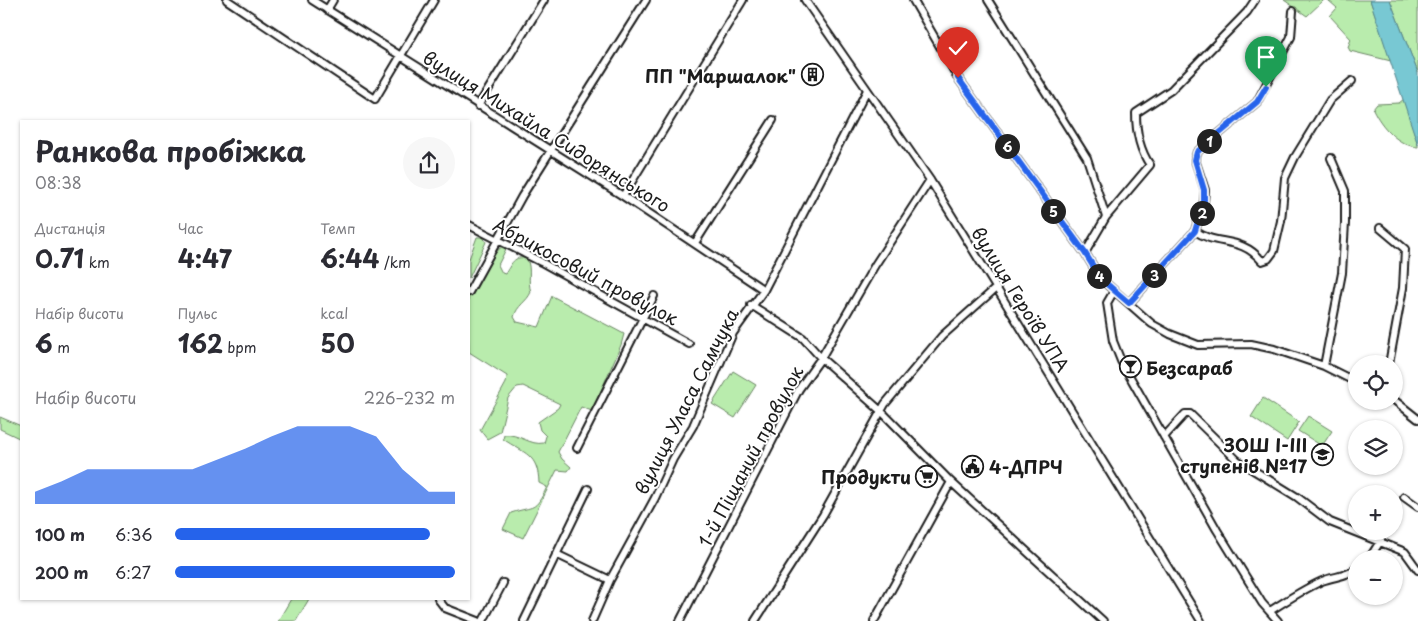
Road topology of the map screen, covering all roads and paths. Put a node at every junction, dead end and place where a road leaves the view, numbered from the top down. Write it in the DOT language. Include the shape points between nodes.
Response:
graph roads {
  1 [pos="227,0"];
  2 [pos="312,0"];
  3 [pos="333,0"];
  4 [pos="434,0"];
  5 [pos="544,0"];
  6 [pos="646,0"];
  7 [pos="743,0"];
  8 [pos="805,0"];
  9 [pos="913,0"];
  10 [pos="988,0"];
  11 [pos="1255,0"];
  12 [pos="327,10"];
  13 [pos="1293,11"];
  14 [pos="401,57"];
  15 [pos="1352,81"];
  16 [pos="867,90"];
  17 [pos="478,106"];
  18 [pos="773,120"];
  19 [pos="551,150"];
  20 [pos="1331,158"];
  21 [pos="930,180"];
  22 [pos="623,196"];
  23 [pos="1106,217"];
  24 [pos="470,226"];
  25 [pos="1380,228"];
  26 [pos="1195,231"];
  27 [pos="499,240"];
  28 [pos="694,243"];
  29 [pos="1085,253"];
  30 [pos="996,288"];
  31 [pos="470,290"];
  32 [pos="764,290"];
  33 [pos="1114,290"];
  34 [pos="654,296"];
  35 [pos="1129,303"];
  36 [pos="751,305"];
  37 [pos="643,318"];
  38 [pos="689,344"];
  39 [pos="1391,355"];
  40 [pos="821,358"];
  41 [pos="1324,366"];
  42 [pos="1348,378"];
  43 [pos="1403,407"];
  44 [pos="882,412"];
  45 [pos="1418,419"];
  46 [pos="1164,437"];
  47 [pos="577,448"];
  48 [pos="951,482"];
  49 [pos="588,490"];
  50 [pos="1404,497"];
  51 [pos="1418,507"];
  52 [pos="1348,528"];
  53 [pos="1381,540"];
  54 [pos="1375,550"];
  55 [pos="556,554"];
  56 [pos="1418,570"];
  57 [pos="1348,574"];
  58 [pos="610,580"];
  59 [pos="503,582"];
  60 [pos="439,600"];
  61 [pos="1270,611"];
  62 [pos="594,620"];
  63 [pos="478,621"];
  64 [pos="483,621"];
  65 [pos="524,621"];
  66 [pos="680,621"];
  67 [pos="755,621"];
  68 [pos="874,621"];
  69 [pos="1104,621"];
  70 [pos="1201,621"];
  71 [pos="1278,621"];
  1 -- 14 [label="street" via="375,99"];
  2 -- 12 [label="street, вулиця Михайла Сидорянського"];
  3 -- 12 [label="street"];
  4 -- 14 [label="street"];
  5 -- 17 [label="street"];
  6 -- 19 [label="street"];
  7 -- 22 [label="street"];
  8 -- 16 [label="street, вулиця Героїв УПА"];
  9 -- 29 [label="street" via="958,78"];
  10 -- 23 [label="street" via="1087,158"];
  11 -- 23 [label="street" via="1171,90 1136,112 1136,130 1150,165"];
  12 -- 14 [label="street, вулиця Михайла Сидорянського"];
  13 -- 26 [label="street" via="1291,37 1257,102 1197,152 1195,160 1204,201"];
  14 -- 17 [label="street, вулиця Михайла Сидорянського"];
  15 -- 26 [label="street" via="1330,100 1294,158 1285,178 1274,252 1268,259 1262,261 1252,250 1240,244 1202,236"];
  16 -- 21 [label="street, вулиця Героїв УПА"];
  16 -- 32 [label="street, вулиця Уласа Самчука"];
  17 -- 19 [label="street, вулиця Михайла Сидорянського"];
  18 -- 28 [label="street"];
  19 -- 22 [label="street, вулиця Михайла Сидорянського"];
  19 -- 27 [label="street"];
  20 -- 41 [label="street" via="1345,190 1345,223 1342,274"];
  21 -- 30 [label="street, вулиця Героїв УПА"];
  21 -- 40 [label="street, 1-й Піщаний провулок" via="875,265"];
  22 -- 28 [label="street, вулиця Михайла Сидорянського"];
  23 -- 29 [label="street"];
  24 -- 27 [label="street, Абрикосовий провулок"];
  25 -- 39 [label="street" via="1405,249 1403,288"];
  26 -- 35 [label="street"];
  27 -- 31 [label="street"];
  27 -- 37 [label="street, Абрикосовий провулок"];
  28 -- 32 [label="street, вулиця Михайла Сидорянського"];
  29 -- 33 [label="street" via="1101,279"];
  30 -- 44 [label="street" via="926,353"];
  30 -- 70 [label="street, вулиця Героїв УПА"];
  32 -- 36 [label="street, вулиця Уласа Самчука"];
  33 -- 35 [label="street"];
  33 -- 46 [label="street" via="1107,303 1113,341"];
  34 -- 37 [label="street"];
  35 -- 41 [label="street" via="1152,324 1198,345 1251,344"];
  36 -- 40 [label="street" via="803,338"];
  36 -- 58 [label="street, вулиця Уласа Самчука" via="733,333 693,426"];
  37 -- 38 [label="street, Абрикосовий провулок"];
  37 -- 47 [label="street"];
  40 -- 44 [label="street"];
  40 -- 66 [label="street, 1-й Піщаний провулок" via="799,389"];
  41 -- 42 [label="street"];
  43 -- 45 [label="street"];
  44 -- 48 [label="street"];
  44 -- 67 [label="street" via="823,515"];
  46 -- 52 [label="street" via="1185,414 1190,414 1238,460 1330,522"];
  46 -- 61 [label="street" via="1217,530"];
  48 -- 68 [label="street"];
  48 -- 69 [label="street"];
  49 -- 55 [label="street"];
  50 -- 51 [label="street"];
  53 -- 54 [label="street"];
  53 -- 56 [label="street" via="1405,552"];
  55 -- 58 [label="street"];
  55 -- 65 [label="street"];
  57 -- 61 [label="street" via="1324,580"];
  58 -- 62 [label="street, вулиця Уласа Самчука"];
  59 -- 64 [label="street"];
  60 -- 63 [label="street" via="445,608"];
  61 -- 71 [label="street"];
}
